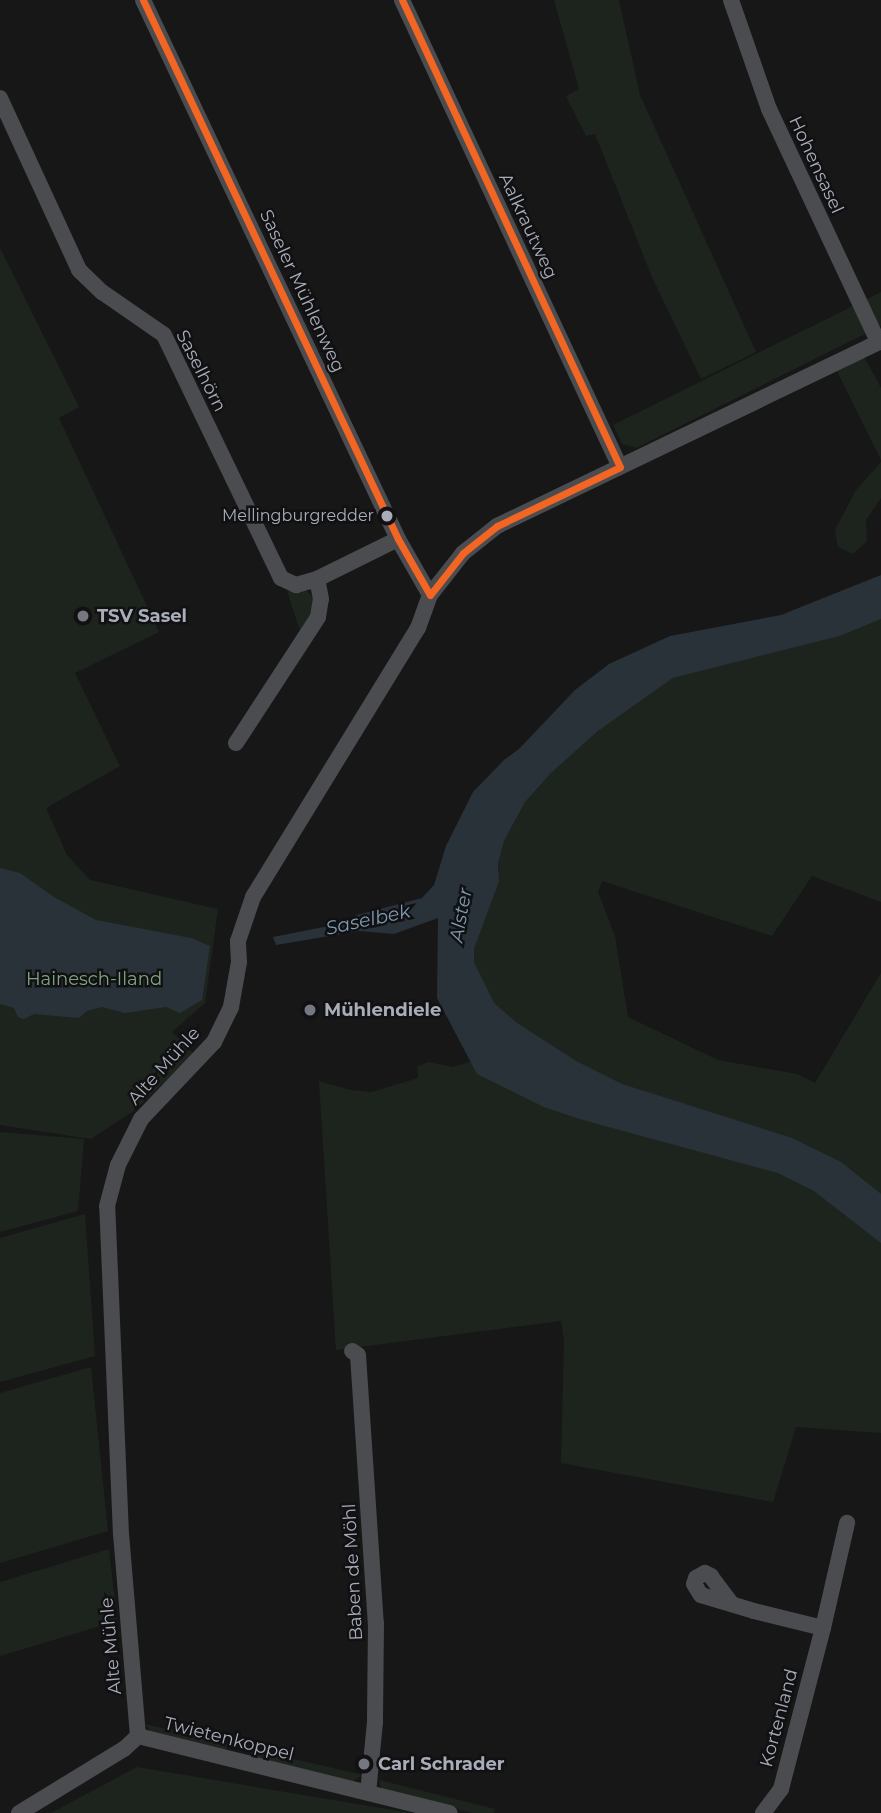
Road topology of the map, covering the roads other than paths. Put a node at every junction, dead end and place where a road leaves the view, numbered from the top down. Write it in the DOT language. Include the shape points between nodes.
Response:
graph roads {
  1 [pos="143,0"];
  2 [pos="402,0"];
  3 [pos="731,0"];
  4 [pos="0,99"];
  5 [pos="879,341"];
  6 [pos="620,467"];
  7 [pos="398,539"];
  8 [pos="317,579"];
  9 [pos="430,595"];
  10 [pos="236,743"];
  11 [pos="352,1351"];
  12 [pos="847,1523"];
  13 [pos="731,1603"];
  14 [pos="823,1628"];
  15 [pos="138,1736"];
  16 [pos="368,1793"];
  17 [pos="19,1813"];
  18 [pos="450,1813"];
  19 [pos="763,1813"];
  1 -- 7 [label="street, Saseler Mühlenweg"];
  2 -- 6 [label="street, Aalkrautweg"];
  3 -- 5 [label="street, Hohensasel" via="769,109"];
  4 -- 8 [label="street, Saselhörn" via="79,270 102,292 164,335 281,578 296,585"];
  5 -- 6 [label="street"];
  6 -- 9 [label="street" via="497,526 463,553"];
  7 -- 8 [label="street, Saselhörn"];
  7 -- 9 [label="street, Saseler Mühlenweg"];
  8 -- 10 [label="street" via="318,617"];
  9 -- 15 [label="street, Alte Mühle" via="418,628 253,897 238,942 233,1002 214,1042 141,1119 111,1185 108,1266 121,1535"];
  11 -- 16 [label="street, Baben de Möhl" via="358,1355 376,1623 375,1722"];
  12 -- 14 [label="street, Kortenland"];
  13 -- 14 [label="street"];
  14 -- 19 [label="street, Kortenland" via="781,1788"];
  15 -- 16 [label="street, Twietenkoppel"];
  15 -- 17 [label="street, Twietenkoppel"];
  16 -- 18 [label="street, Twietenkoppel"];
}
